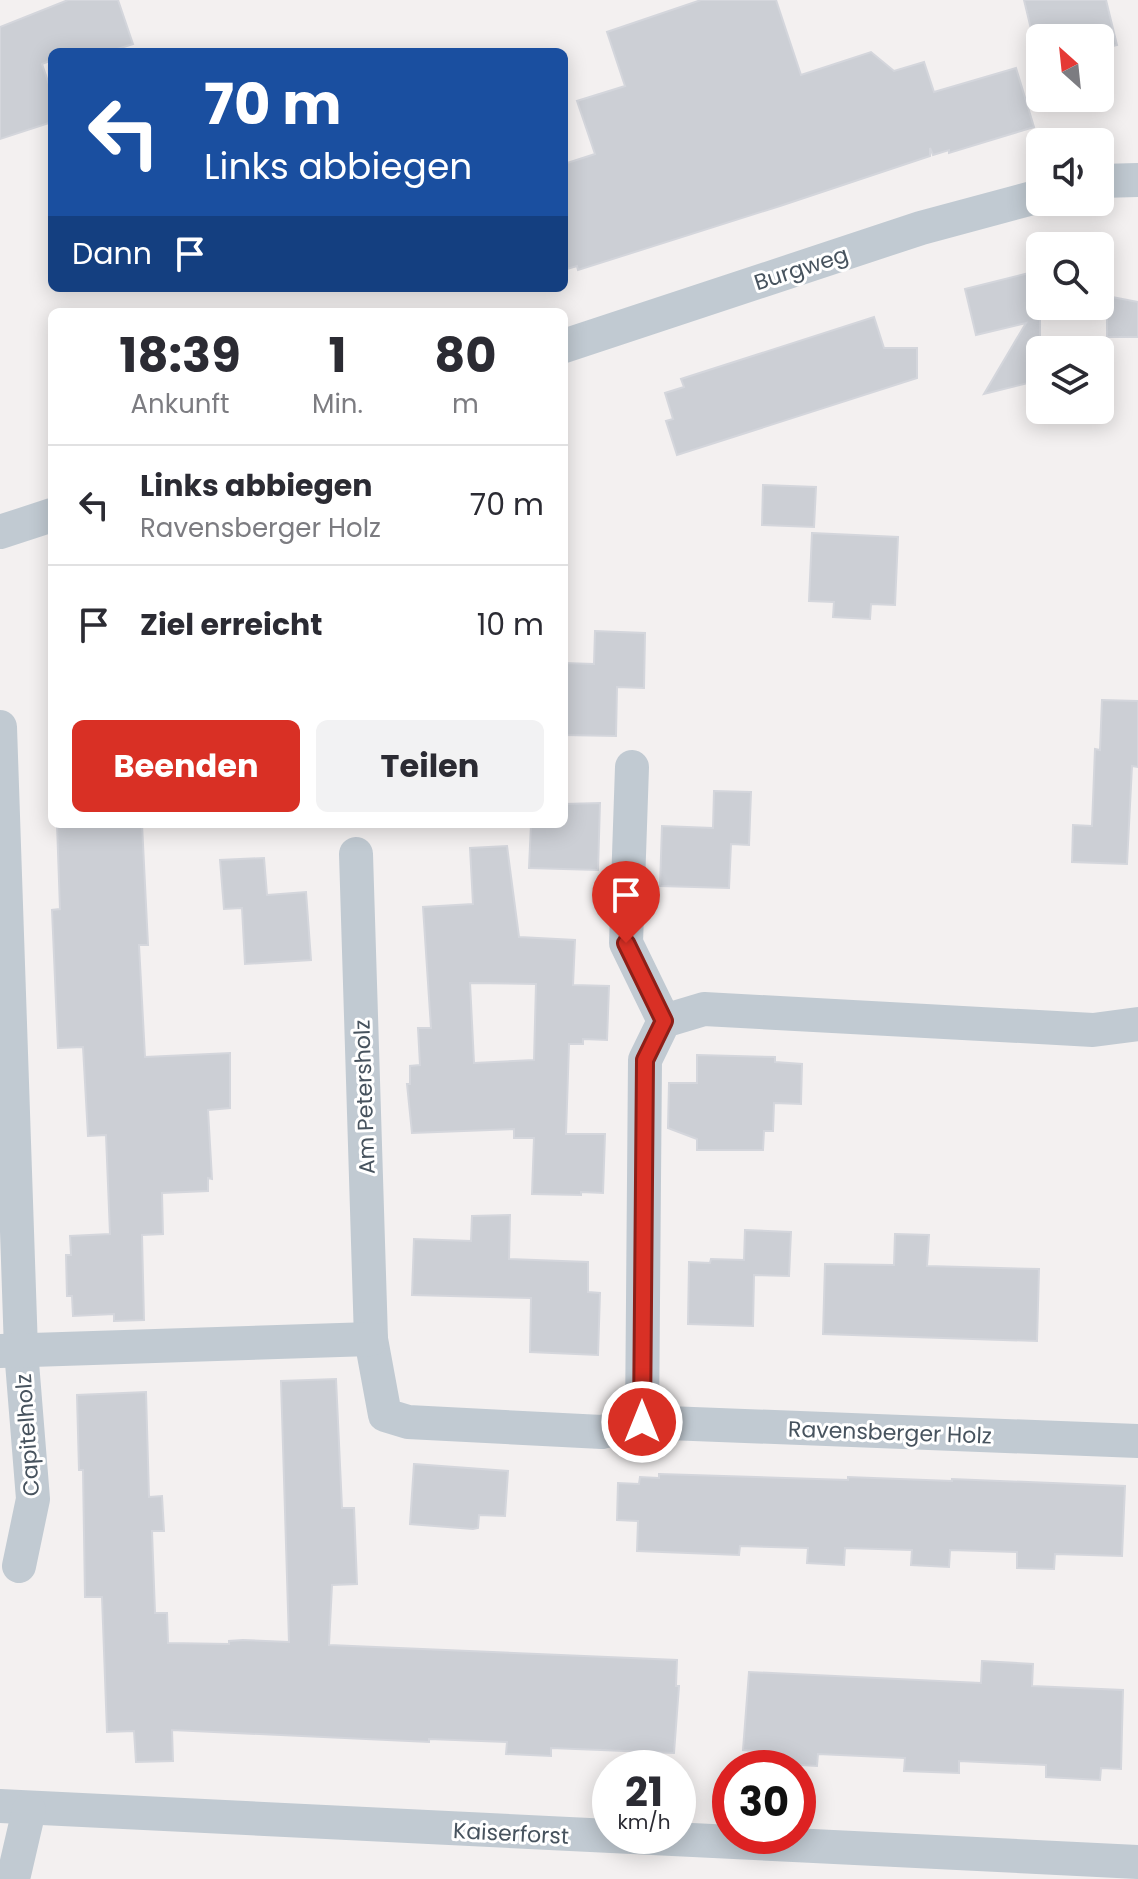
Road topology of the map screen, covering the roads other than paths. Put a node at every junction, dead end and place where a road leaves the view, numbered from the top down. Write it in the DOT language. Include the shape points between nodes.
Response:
graph roads {
  1 [pos="1138,180"];
  2 [pos="1114,181"];
  3 [pos="1026,200"];
  4 [pos="568,345"];
  5 [pos="48,516"];
  6 [pos="0,532"];
  7 [pos="0,727"];
  8 [pos="632,767"];
  9 [pos="356,854"];
  10 [pos="664,1021"];
  11 [pos="1138,1024"];
  12 [pos="5,1049"];
  13 [pos="371,1339"];
  14 [pos="11,1350"];
  15 [pos="642,1422"];
  16 [pos="530,1428"];
  17 [pos="1138,1441"];
  18 [pos="19,1566"];
  19 [pos="14,1808"];
  20 [pos="1138,1862"];
  21 [pos="13,1879"];
  1 -- 2 [label="street"];
  3 -- 4 [label="street, Burgweg" via="921,228"];
  5 -- 6 [label="street"];
  7 -- 12 [label="street, Capitelholz"];
  8 -- 10 [label="street" via="626,943"];
  9 -- 13 [label="street, Am Petersholz"];
  10 -- 11 [label="street" via="704,1009 1093,1030"];
  10 -- 15 [label="street" via="645,1060"];
  12 -- 14 [label="street, Capitelholz"];
  13 -- 14 [label="street"];
  13 -- 16 [label="street, Am Petersholz" via="385,1415 408,1422"];
  14 -- 18 [label="street, Capitelholz" via="33,1499"];
  15 -- 16 [label="street, Ravensberger Holz" via="602,1432"];
  15 -- 17 [label="street, Ravensberger Holz"];
  19 -- 20 [label="street, Kaiserforst"];
  19 -- 21 [label="street, Kaiserforst"];
}
